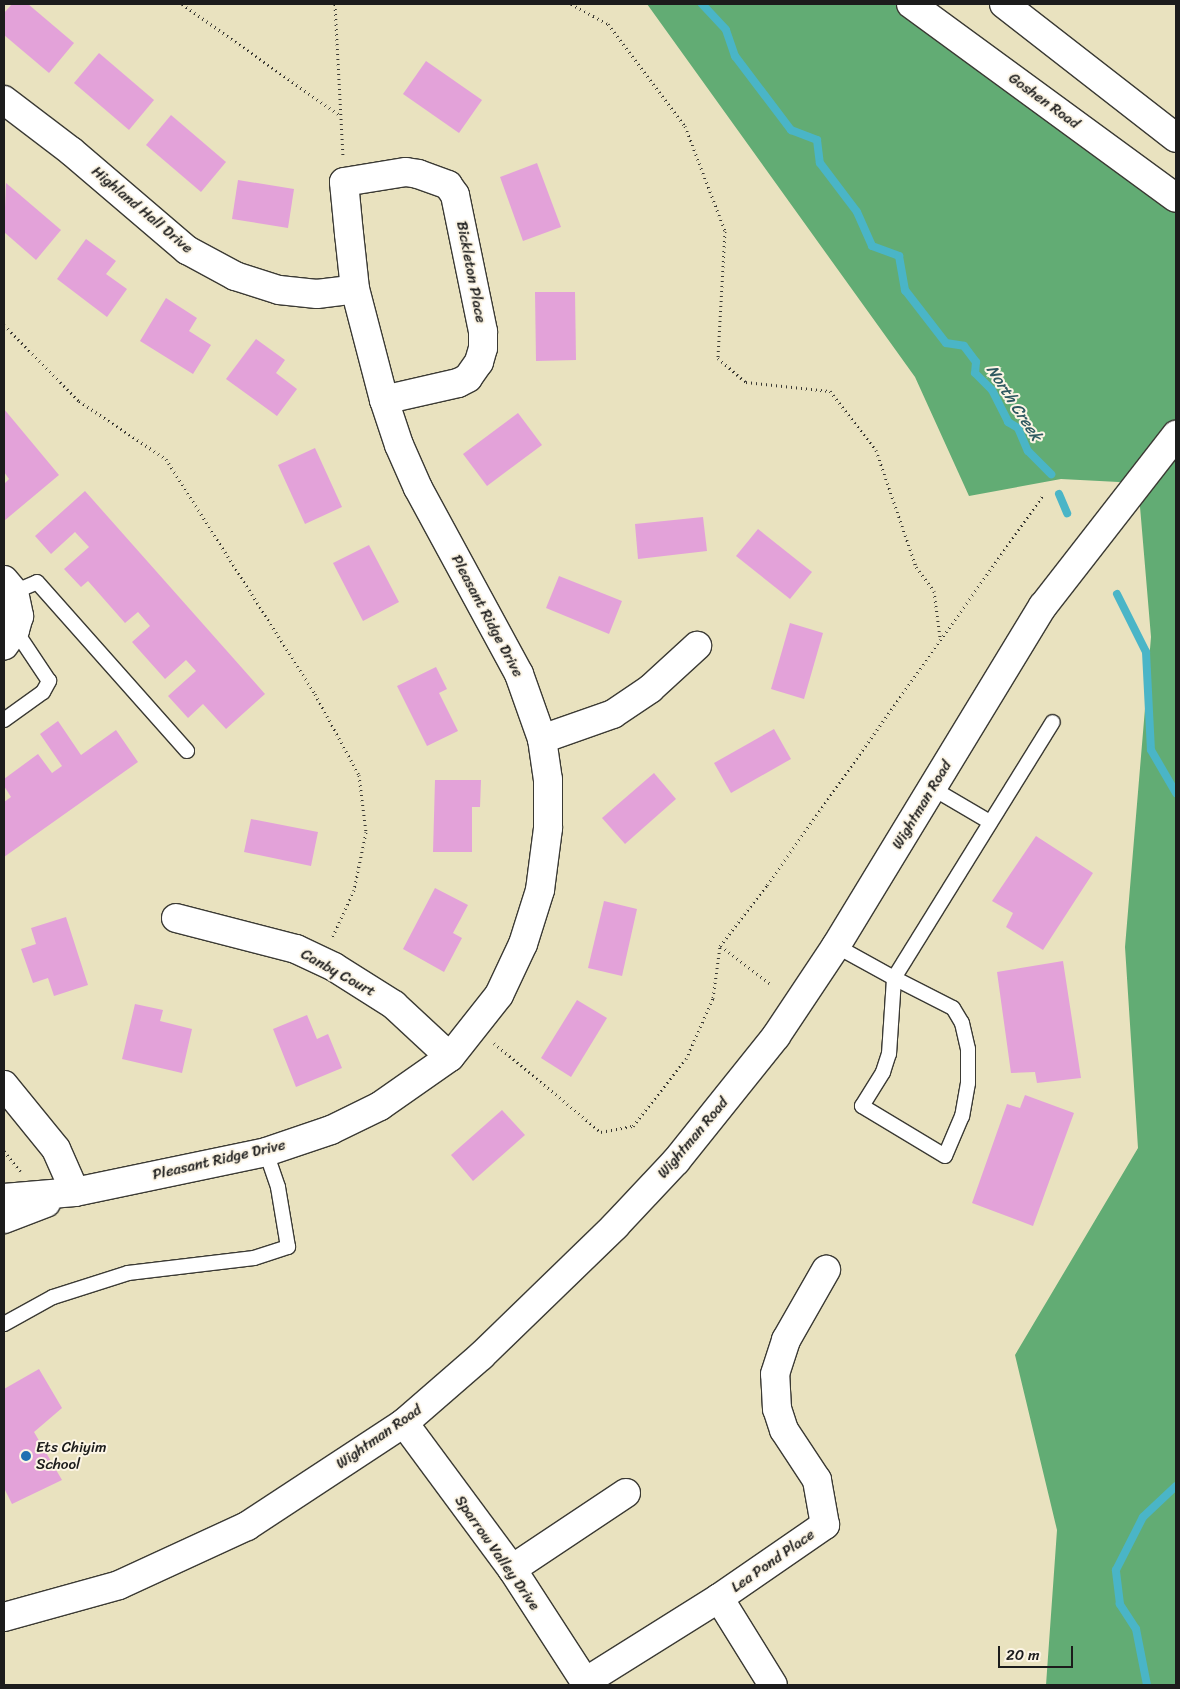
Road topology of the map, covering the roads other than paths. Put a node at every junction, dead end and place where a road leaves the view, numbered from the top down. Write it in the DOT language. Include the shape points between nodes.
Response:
graph roads {
  1 [pos="911,4"];
  2 [pos="1004,4"];
  3 [pos="4,100"];
  4 [pos="1176,138"];
  5 [pos="344,182"];
  6 [pos="1176,198"];
  7 [pos="355,289"];
  8 [pos="384,400"];
  9 [pos="1176,435"];
  10 [pos="9,586"];
  11 [pos="9,638"];
  12 [pos="697,646"];
  13 [pos="4,720"];
  14 [pos="1053,722"];
  15 [pos="542,739"];
  16 [pos="187,751"];
  17 [pos="932,788"];
  18 [pos="990,822"];
  19 [pos="176,918"];
  20 [pos="836,946"];
  21 [pos="894,978"];
  22 [pos="450,1057"];
  23 [pos="4,1084"];
  24 [pos="266,1152"];
  25 [pos="75,1192"];
  26 [pos="4,1198"];
  27 [pos="4,1219"];
  28 [pos="826,1270"];
  29 [pos="4,1324"];
  30 [pos="404,1423"];
  31 [pos="626,1493"];
  32 [pos="512,1569"];
  33 [pos="719,1598"];
  34 [pos="4,1617"];
  35 [pos="586,1684"];
  36 [pos="773,1685"];
  1 -- 6 [label="street, Goshen Road"];
  2 -- 4 [label="street"];
  3 -- 7 [label="street, Highland Hall Drive" via="71,151 186,250 235,276 279,290 316,294"];
  5 -- 7 [label="street, Pleasant Ridge Drive"];
  5 -- 8 [label="street, Bickleton Place" via="406,172 435,178 448,185 456,195 483,332 479,362 468,378 446,387"];
  7 -- 8 [label="street, Pleasant Ridge Drive"];
  8 -- 15 [label="street, Pleasant Ridge Drive" via="418,488 519,674"];
  9 -- 17 [label="street, Wightman Road" via="1043,606"];
  10 -- 11 [label="street" via="19,616"];
  10 -- 16 [label="lane" via="37,582"];
  11 -- 13 [label="lane" via="49,681 43,692"];
  12 -- 15 [label="street" via="650,689 613,714"];
  14 -- 18 [label="lane"];
  15 -- 22 [label="street, Pleasant Ridge Drive" via="548,780 548,828 540,890 523,944 499,995"];
  17 -- 18 [label="lane"];
  17 -- 20 [label="street, Wightman Road"];
  18 -- 21 [label="lane"];
  19 -- 22 [label="street, Canby Court" via="296,949 322,961 394,1005"];
  20 -- 21 [label="lane"];
  20 -- 30 [label="street, Wightman Road" via="776,1036 676,1161 615,1226 481,1356"];
  21 -- 21 [label="lane" via="953,1008 962,1023 968,1049 968,1083 962,1116 945,1156 862,1106 883,1072 889,1054"];
  22 -- 24 [label="street, Pleasant Ridge Drive" via="380,1106 331,1130"];
  23 -- 25 [label="street" via="56,1150"];
  24 -- 25 [label="street, Pleasant Ridge Drive"];
  24 -- 29 [label="lane" via="278,1187 288,1248 254,1258 128,1272 53,1298"];
  25 -- 26 [label="street, Pleasant Ridge Drive"];
  25 -- 27 [label="street, Pleasant Ridge Drive"];
  28 -- 33 [label="street, Lea Pond Place" via="786,1340 775,1374 777,1409 784,1430 817,1480 826,1525"];
  30 -- 32 [label="street, Sparrow Valley Drive"];
  30 -- 34 [label="street, Wightman Road" via="247,1526 119,1585"];
  31 -- 32 [label="street"];
  32 -- 35 [label="street, Sparrow Valley Drive"];
  33 -- 35 [label="street, Lea Pond Place"];
  33 -- 36 [label="street"];
}
